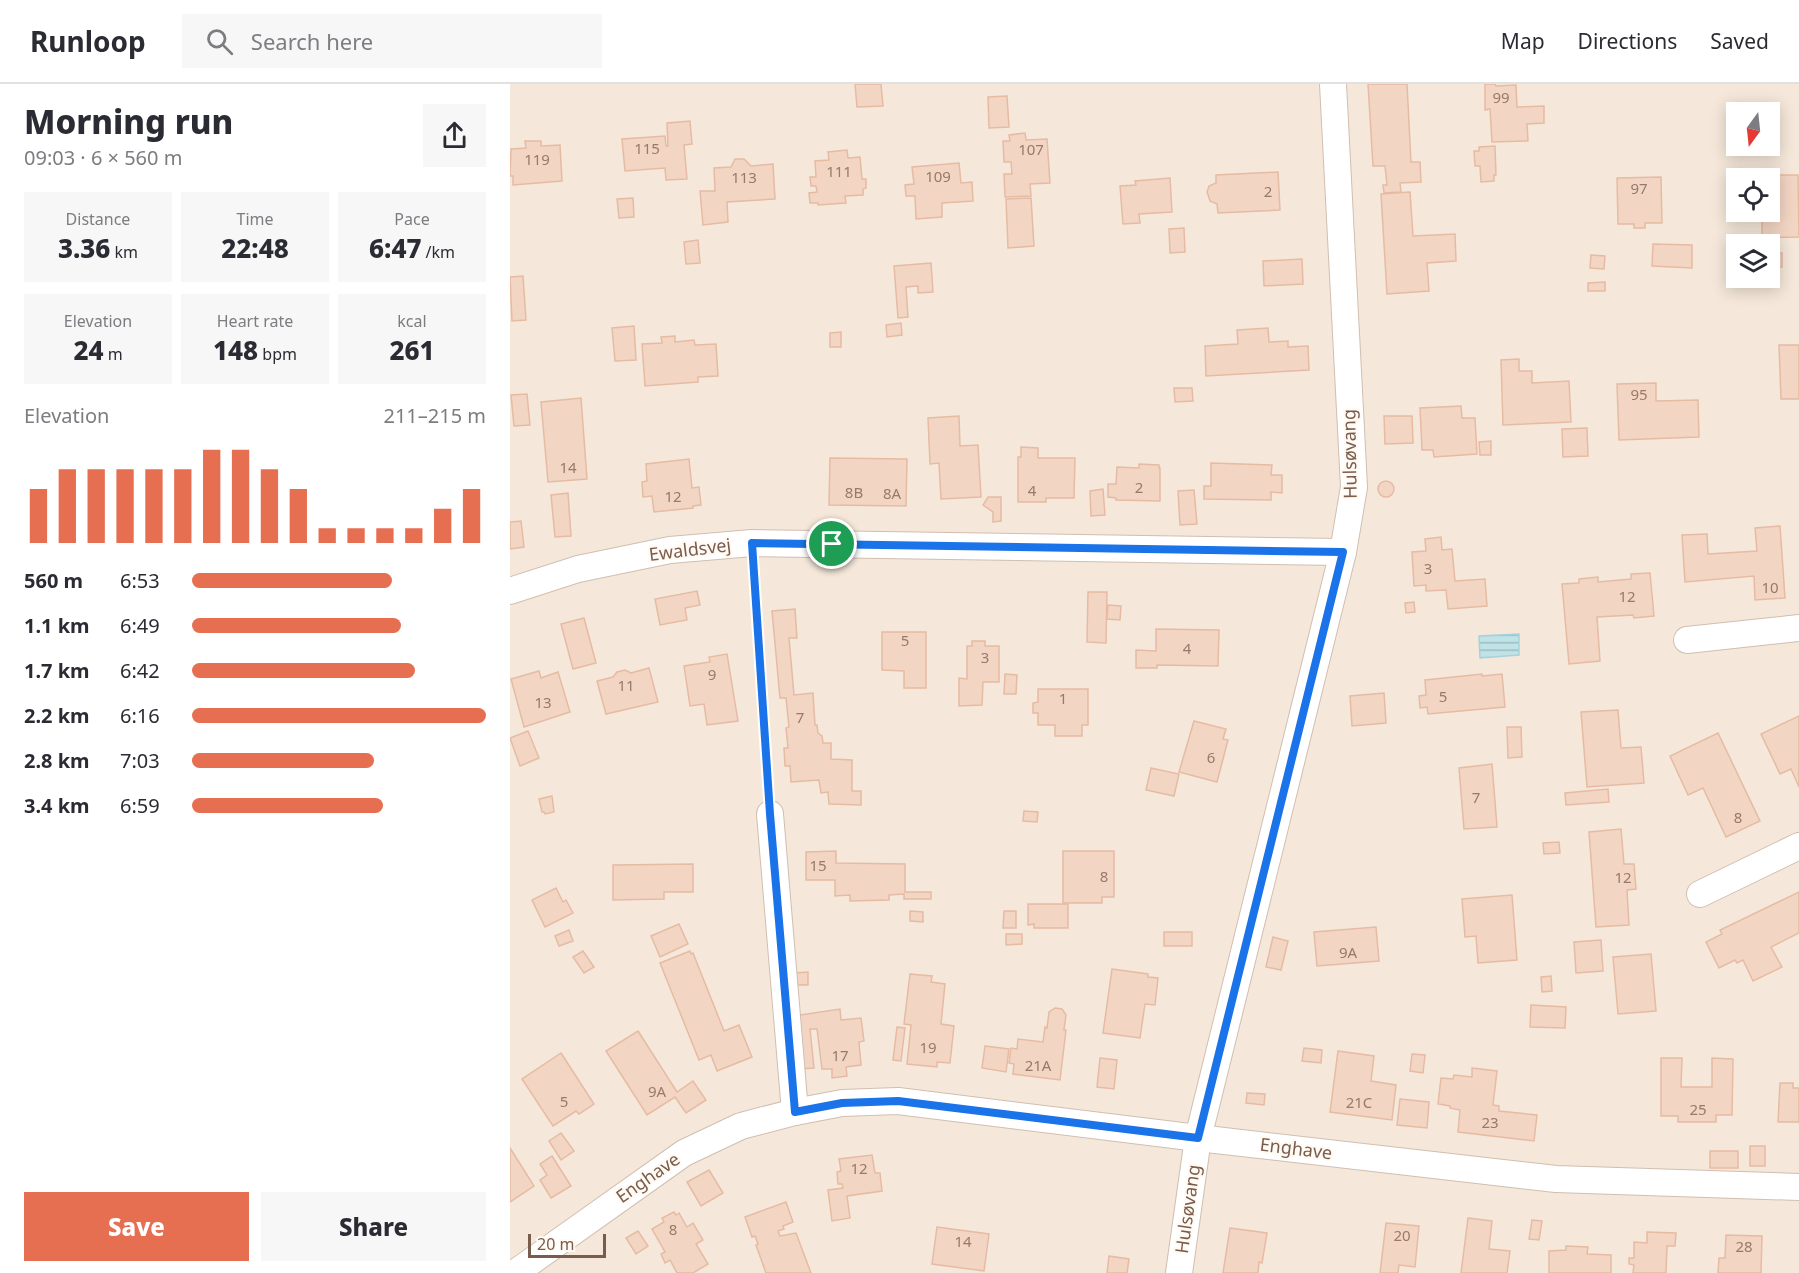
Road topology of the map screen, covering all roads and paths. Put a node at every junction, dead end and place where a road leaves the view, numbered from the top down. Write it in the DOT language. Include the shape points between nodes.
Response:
graph roads {
  1 [pos="1333,84"];
  2 [pos="752,543"];
  3 [pos="1343,552"];
  4 [pos="510,591"];
  5 [pos="1799,628"];
  6 [pos="1687,640"];
  7 [pos="770,814"];
  8 [pos="1799,846"];
  9 [pos="1700,894"];
  10 [pos="795,1112"];
  11 [pos="1198,1138"];
  12 [pos="1799,1187"];
  13 [pos="516,1273"];
  14 [pos="1179,1273"];
  1 -- 3 [label="street, Hulsøvang" via="1354,487"];
  2 -- 3 [label="street, Ewaldsvej"];
  2 -- 4 [label="street, Ewaldsvej" via="670,550 578,569"];
  2 -- 7 [label="path"];
  3 -- 11 [label="street, Hulsøvang"];
  5 -- 6 [label="street"];
  7 -- 10 [label="street"];
  8 -- 9 [label="street"];
  10 -- 11 [label="street, Enghave" via="842,1103 898,1101"];
  10 -- 13 [label="street, Enghave" via="741,1126 684,1153"];
  11 -- 12 [label="street, Enghave" via="1556,1179"];
  11 -- 14 [label="street, Hulsøvang"];
}
